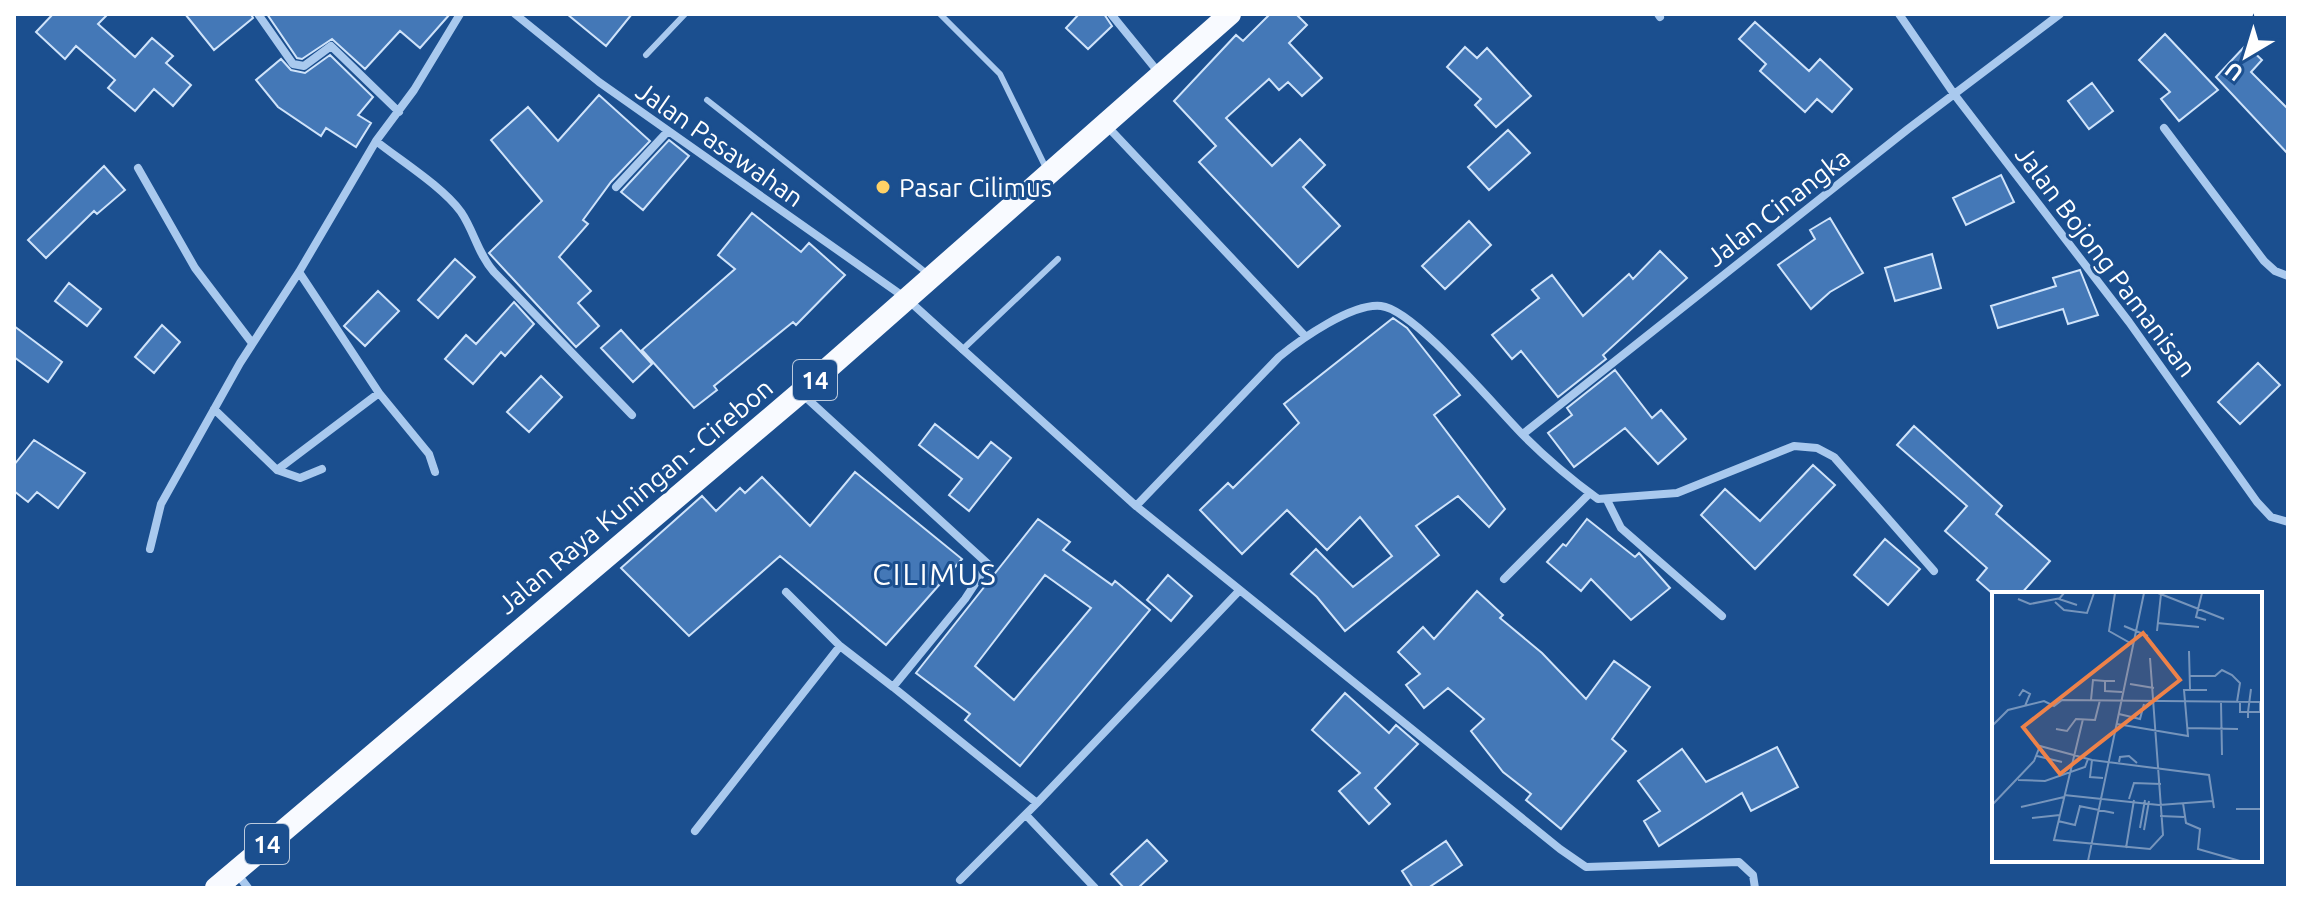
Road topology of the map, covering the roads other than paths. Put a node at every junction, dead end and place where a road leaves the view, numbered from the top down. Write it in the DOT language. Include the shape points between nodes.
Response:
graph roads {
  1 [pos="258,14"];
  2 [pos="460,14"];
  3 [pos="515,14"];
  4 [pos="685,14"];
  5 [pos="940,14"];
  6 [pos="1111,14"];
  7 [pos="1230,14"];
  8 [pos="2060,14"];
  9 [pos="1901,15"];
  10 [pos="646,55"];
  11 [pos="1159,74"];
  12 [pos="1954,94"];
  13 [pos="707,100"];
  14 [pos="399,112"];
  15 [pos="1106,125"];
  16 [pos="2164,128"];
  17 [pos="668,131"];
  18 [pos="376,141"];
  19 [pos="138,168"];
  20 [pos="1049,175"];
  21 [pos="616,187"];
  22 [pos="1058,259"];
  23 [pos="299,272"];
  24 [pos="931,276"];
  25 [pos="2288,276"];
  26 [pos="907,299"];
  27 [pos="1305,336"];
  28 [pos="252,343"];
  29 [pos="962,350"];
  30 [pos="801,392"];
  31 [pos="379,393"];
  32 [pos="214,409"];
  33 [pos="632,415"];
  34 [pos="1523,434"];
  35 [pos="322,469"];
  36 [pos="277,470"];
  37 [pos="435,472"];
  38 [pos="1590,493"];
  39 [pos="1607,500"];
  40 [pos="1136,506"];
  41 [pos="2288,522"];
  42 [pos="150,549"];
  43 [pos="1934,571"];
  44 [pos="1504,579"];
  45 [pos="786,592"];
  46 [pos="1238,592"];
  47 [pos="1722,616"];
  48 [pos="840,646"];
  49 [pos="893,687"];
  50 [pos="1037,803"];
  51 [pos="1026,815"];
  52 [pos="695,831"];
  53 [pos="242,880"];
  54 [pos="960,880"];
  55 [pos="216,888"];
  56 [pos="1095,888"];
  57 [pos="1755,888"];
  1 -- 14 [label="street" via="293,64 304,66 331,46"];
  2 -- 14 [label="street"];
  3 -- 17 [label="street, Jalan Pasawahan"];
  4 -- 10 [label="lane"];
  5 -- 20 [label="lane" via="1000,74"];
  6 -- 11 [label="street"];
  7 -- 11 [label="highway, Jalan Raya Kuningan - Cirebon / 14"];
  8 -- 12 [label="street, Jalan Cinangka"];
  9 -- 12 [label="street, Jalan Bojong Pamanisan"];
  11 -- 15 [label="highway, Jalan Raya Kuningan - Cirebon / 14"];
  12 -- 34 [label="street, Jalan Cinangka"];
  12 -- 41 [label="street, Jalan Bojong Pamanisan" via="2129,322 2257,502 2271,517"];
  13 -- 24 [label="lane"];
  14 -- 18 [label="street"];
  15 -- 20 [label="highway, Jalan Raya Kuningan - Cirebon / 14"];
  15 -- 27 [label="street"];
  16 -- 25 [label="street" via="2264,261"];
  17 -- 21 [label="street"];
  17 -- 26 [label="street, Jalan Pasawahan"];
  18 -- 23 [label="street"];
  18 -- 33 [label="street" via="452,202 484,261"];
  19 -- 28 [label="street" via="195,268"];
  20 -- 24 [label="highway, Jalan Raya Kuningan - Cirebon / 14"];
  22 -- 29 [label="lane"];
  23 -- 28 [label="street"];
  23 -- 31 [label="street"];
  24 -- 26 [label="highway, Jalan Raya Kuningan - Cirebon / 14"];
  26 -- 29 [label="street, Jalan Pasawahan"];
  26 -- 30 [label="highway, Jalan Raya Kuningan - Cirebon / 14"];
  27 -- 34 [label="street" via="1378,305 1396,310"];
  27 -- 40 [label="street"];
  28 -- 32 [label="street"];
  29 -- 40 [label="street, Jalan Pasawahan"];
  30 -- 49 [label="street" via="988,564"];
  30 -- 53 [label="highway, Jalan Raya Kuningan - Cirebon / 14" via="317,801"];
  31 -- 36 [label="street"];
  31 -- 37 [label="street" via="429,454"];
  32 -- 36 [label="street"];
  32 -- 42 [label="street" via="161,504"];
  34 -- 38 [label="street"];
  35 -- 36 [label="street" via="300,478"];
  38 -- 39 [label="street"];
  38 -- 44 [label="street"];
  39 -- 43 [label="street" via="1677,493 1794,446 1817,448 1834,457"];
  39 -- 47 [label="street" via="1621,528"];
  40 -- 46 [label="street, Jalan Pasawahan"];
  45 -- 48 [label="street"];
  46 -- 50 [label="street"];
  46 -- 57 [label="street, Jalan Pasawahan" via="1586,867 1739,862 1753,875"];
  48 -- 49 [label="street"];
  48 -- 52 [label="street"];
  49 -- 50 [label="street"];
  50 -- 51 [label="street"];
  51 -- 54 [label="street"];
  51 -- 56 [label="street"];
  53 -- 55 [label="highway, Jalan Raya Kuningan - Cirebon / 14"];
}
